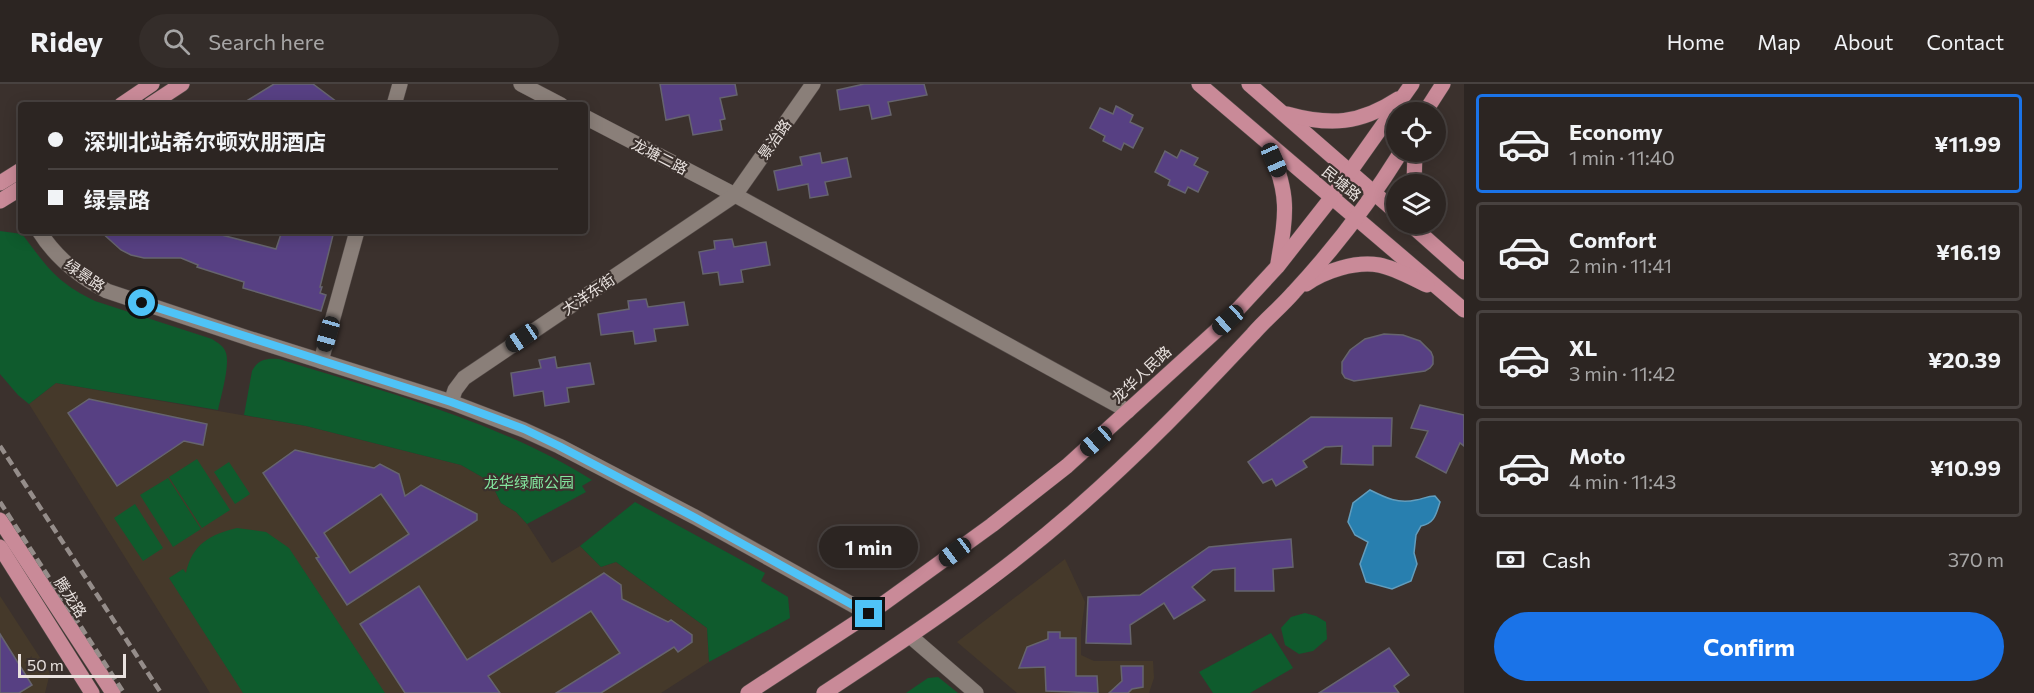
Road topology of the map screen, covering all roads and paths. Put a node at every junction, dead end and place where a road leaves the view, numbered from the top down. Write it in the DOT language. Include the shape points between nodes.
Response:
graph roads {
  1 [pos="152,84"];
  2 [pos="182,84"];
  3 [pos="400,84"];
  4 [pos="521,84"];
  5 [pos="813,84"];
  6 [pos="1199,84"];
  7 [pos="1249,84"];
  8 [pos="1443,84"];
  9 [pos="1409,89"];
  10 [pos="125,102"];
  11 [pos="155,102"];
  12 [pos="395,102"];
  13 [pos="555,102"];
  14 [pos="1431,102"];
  15 [pos="1283,112"];
  16 [pos="588,119"];
  17 [pos="1268,144"];
  18 [pos="1394,162"];
  19 [pos="18,172"];
  20 [pos="1351,172"];
  21 [pos="0,183"];
  22 [pos="1374,192"];
  23 [pos="18,195"];
  24 [pos="735,195"];
  25 [pos="1332,197"];
  26 [pos="0,201"];
  27 [pos="1386,203"];
  28 [pos="1356,217"];
  29 [pos="41,234"];
  30 [pos="356,234"];
  31 [pos="1422,234"];
  32 [pos="1429,234"];
  33 [pos="1436,246"];
  34 [pos="1277,267"];
  35 [pos="1464,272"];
  36 [pos="1294,293"];
  37 [pos="1448,296"];
  38 [pos="1464,310"];
  39 [pos="321,361"];
  40 [pos="451,402"];
  41 [pos="1128,411"];
  42 [pos="0,520"];
  43 [pos="0,547"];
  44 [pos="869,614"];
  45 [pos="910,636"];
  46 [pos="857,671"];
  47 [pos="87,691"];
  48 [pos="113,693"];
  49 [pos="748,693"];
  50 [pos="824,693"];
  51 [pos="845,693"];
  52 [pos="976,693"];
  1 -- 10 [label="main road"];
  2 -- 11 [label="main road"];
  3 -- 12 [label="street"];
  4 -- 13 [label="street"];
  5 -- 24 [label="street, 景治路"];
  6 -- 17 [label="main road, 民塘路"];
  7 -- 15 [label="main road, 民塘路"];
  8 -- 14 [label="main road"];
  9 -- 15 [label="main road" via="1369,116 1342,122 1312,121"];
  9 -- 20 [label="main road, 龙华人民路"];
  15 -- 20 [label="main road, 民塘路"];
  16 -- 24 [label="street, 龙塘二路"];
  17 -- 25 [label="main road, 民塘路"];
  17 -- 34 [label="main road" via="1285,195"];
  18 -- 22 [label="main road"];
  19 -- 21 [label="main road"];
  20 -- 22 [label="main road, 民塘路"];
  20 -- 25 [label="main road, 龙华人民路"];
  22 -- 27 [label="main road, 民塘路"];
  22 -- 28 [label="main road"];
  23 -- 26 [label="main road"];
  24 -- 40 [label="street, 大洋东街" via="464,378"];
  24 -- 41 [label="street, 龙塘二路"];
  25 -- 28 [label="main road, 民塘路"];
  25 -- 34 [label="main road, 龙华人民路"];
  28 -- 36 [label="main road"];
  28 -- 37 [label="main road, 民塘路"];
  29 -- 39 [label="street, 绿景路" via="67,265 107,291"];
  30 -- 39 [label="street"];
  31 -- 33 [label="main road"];
  32 -- 33 [label="main road"];
  33 -- 35 [label="main road"];
  34 -- 41 [label="main road, 龙华人民路" via="1228,320"];
  36 -- 37 [label="main road" via="1333,271 1378,265"];
  36 -- 45 [label="main road" via="1119,471 1024,552"];
  37 -- 38 [label="main road, 民塘路"];
  39 -- 40 [label="street, 绿景路"];
  40 -- 44 [label="street, 绿景路" via="559,446"];
  41 -- 44 [label="main road, 龙华人民路" via="1067,466"];
  42 -- 48 [label="main road, 腾龙路"];
  43 -- 47 [label="main road"];
  44 -- 49 [label="main road, 龙华人民路"];
  45 -- 46 [label="main road"];
  45 -- 52 [label="street"];
  46 -- 50 [label="main road"];
  46 -- 51 [label="main road"];
}
